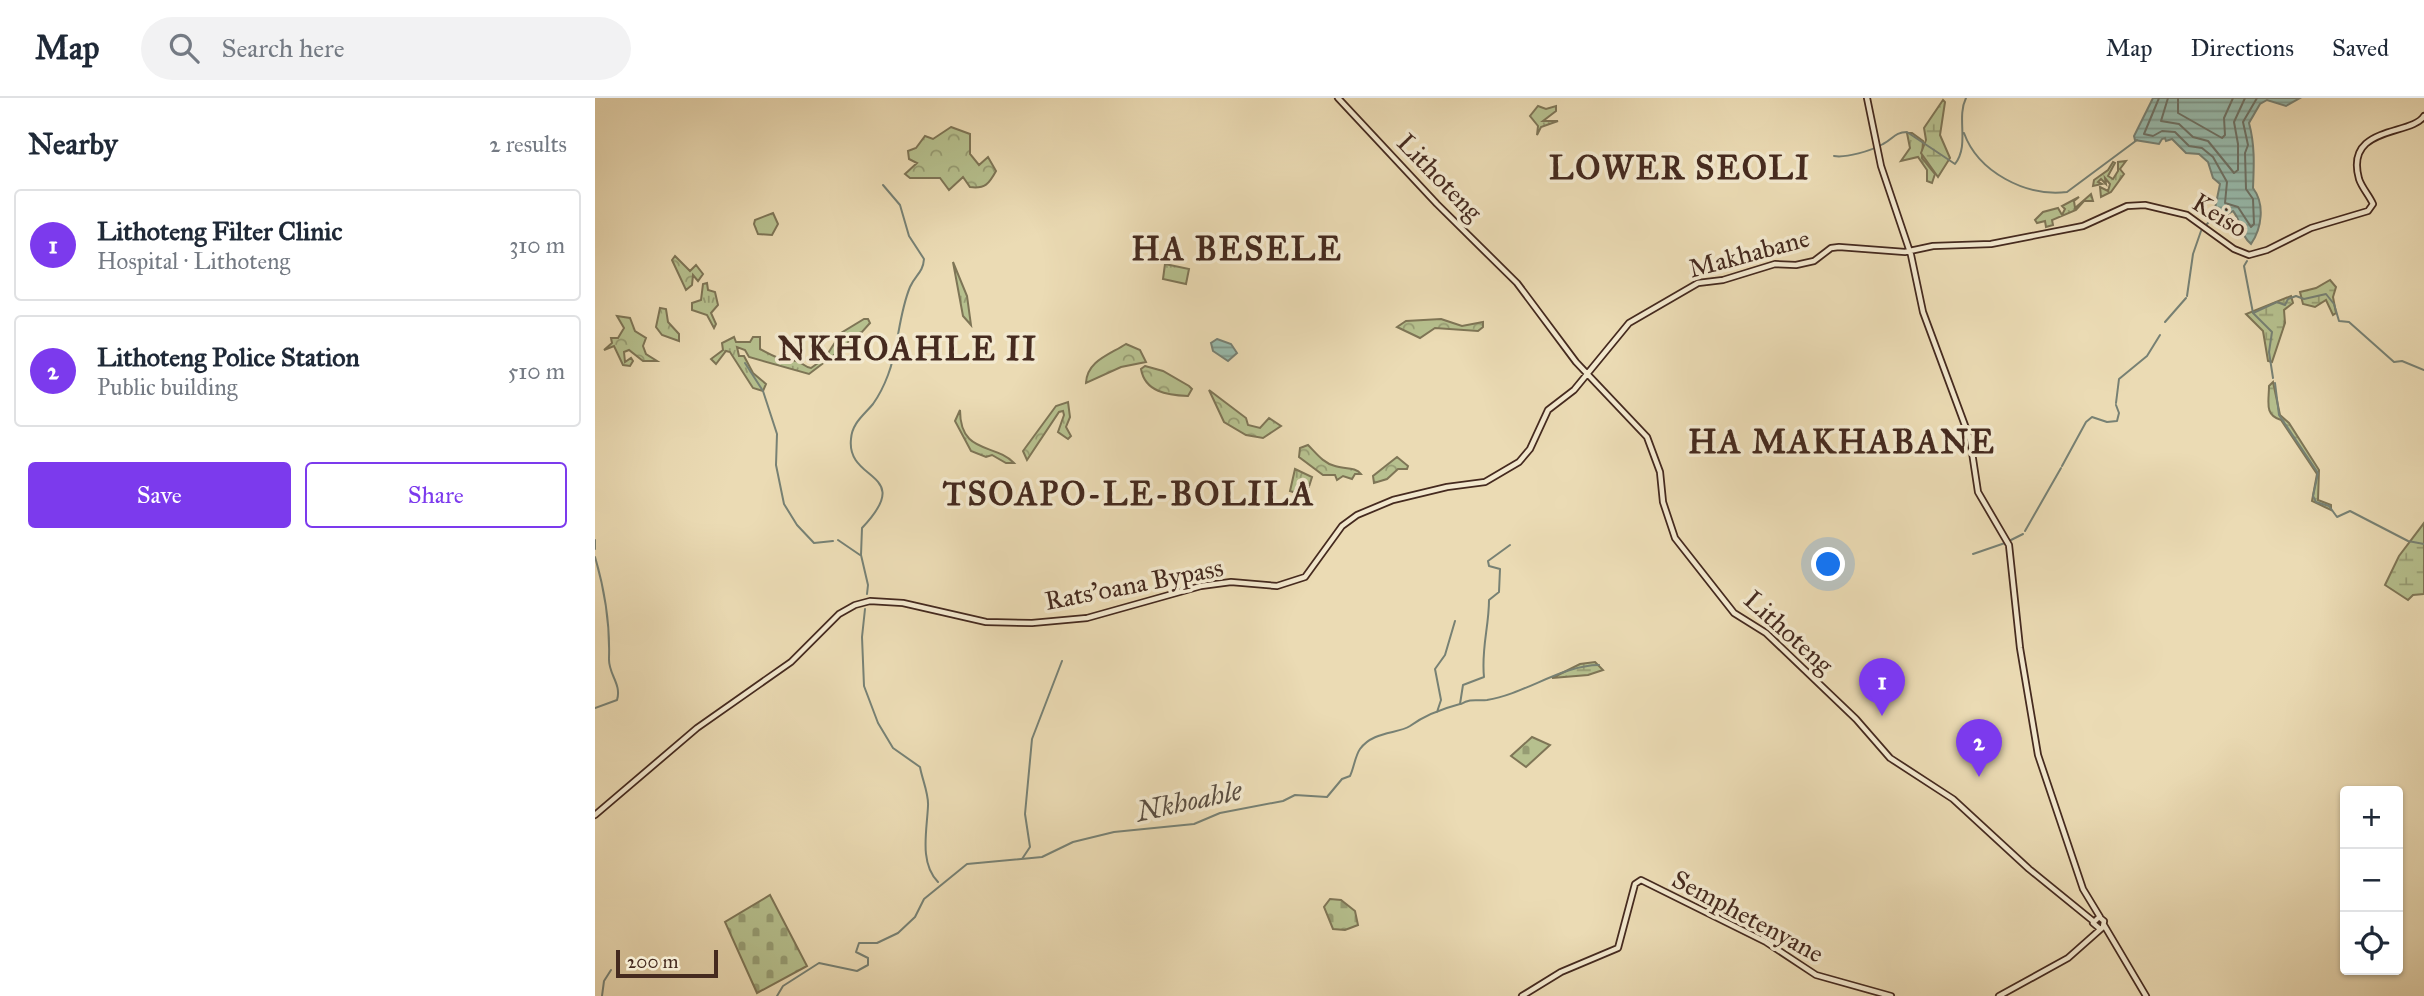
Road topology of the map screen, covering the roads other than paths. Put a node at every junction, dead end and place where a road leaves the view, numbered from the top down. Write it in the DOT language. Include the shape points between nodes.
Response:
graph roads {
  1 [pos="1338,98"];
  2 [pos="1867,98"];
  3 [pos="2424,116"];
  4 [pos="1909,250"];
  5 [pos="1588,374"];
  6 [pos="595,815"];
  7 [pos="2092,908"];
  8 [pos="2100,917"];
  9 [pos="2097,925"];
  10 [pos="1523,996"];
  11 [pos="1891,996"];
  12 [pos="1999,996"];
  13 [pos="2146,996"];
  1 -- 5 [label="main road, Lithoteng" via="1517,283"];
  2 -- 4 [label="main road" via="1875,142"];
  3 -- 4 [label="main road, Keiso" via="2418,123 2382,133 2363,149 2358,172 2373,204 2368,211 2311,228 2255,254 2238,252 2181,212 2145,205 2127,206 2083,226 1991,244"];
  4 -- 5 [label="main road, Makhabane" via="1831,248 1814,261 1775,264 1698,283 1629,323"];
  4 -- 7 [label="main road" via="1933,341 1970,439 1978,492 2009,545 2038,755"];
  5 -- 6 [label="main road, Rats'oana Bypass" via="1548,410 1530,450 1507,471 1481,484 1393,500 1357,515 1342,526 1305,577 1296,581 1277,586 1231,582 1201,586 1087,618 1032,623 986,622 903,603 855,605 839,614 791,662 697,728"];
  5 -- 9 [label="main road, Lithoteng" via="1647,437 1675,538 1734,613 1766,633 1890,758 1953,799"];
  7 -- 8 [label="main road"];
  7 -- 9 [label="main road"];
  8 -- 9 [label="main road"];
  8 -- 9 [label="main road"];
  9 -- 12 [label="main road" via="2068,958"];
  9 -- 13 [label="main road"];
  10 -- 11 [label="main road, Semphetenyane" via="1561,972 1618,948 1635,884 1641,880 1766,942 1816,975"];
}
